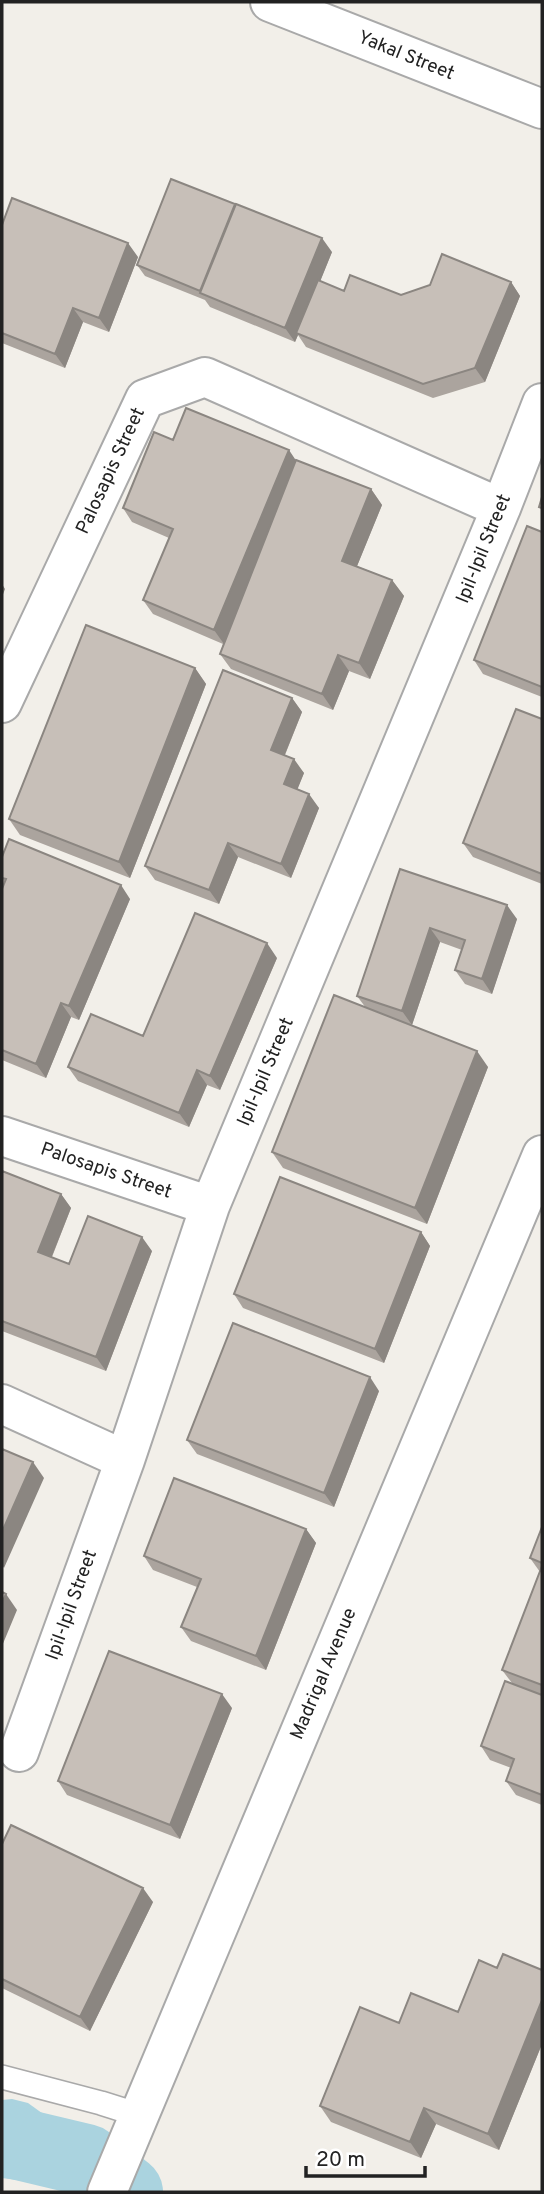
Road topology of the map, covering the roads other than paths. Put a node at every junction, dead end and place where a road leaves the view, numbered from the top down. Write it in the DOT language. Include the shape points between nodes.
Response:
graph roads {
  1 [pos="270,2"];
  2 [pos="542,109"];
  3 [pos="542,403"];
  4 [pos="501,508"];
  5 [pos="2,703"];
  6 [pos="2,1136"];
  7 [pos="542,1156"];
  8 [pos="210,1206"];
  9 [pos="2,1404"];
  10 [pos="125,1460"];
  11 [pos="19,1752"];
  12 [pos="2,2077"];
  13 [pos="135,2126"];
  14 [pos="107,2192"];
  1 -- 2 [label="street, Yakal Street"];
  3 -- 4 [label="street, Ipil-Ipil Street"];
  4 -- 5 [label="street, Palosapis Street" via="205,377 145,399"];
  4 -- 8 [label="street, Ipil-Ipil Street"];
  6 -- 8 [label="street, Palosapis Street"];
  7 -- 13 [label="street, Madrigal Avenue"];
  8 -- 10 [label="street, Ipil-Ipil Street"];
  9 -- 10 [label="street"];
  10 -- 11 [label="street, Ipil-Ipil Street"];
  12 -- 13 [label="lane" via="101,2103"];
  13 -- 14 [label="street, Madrigal Avenue"];
}
